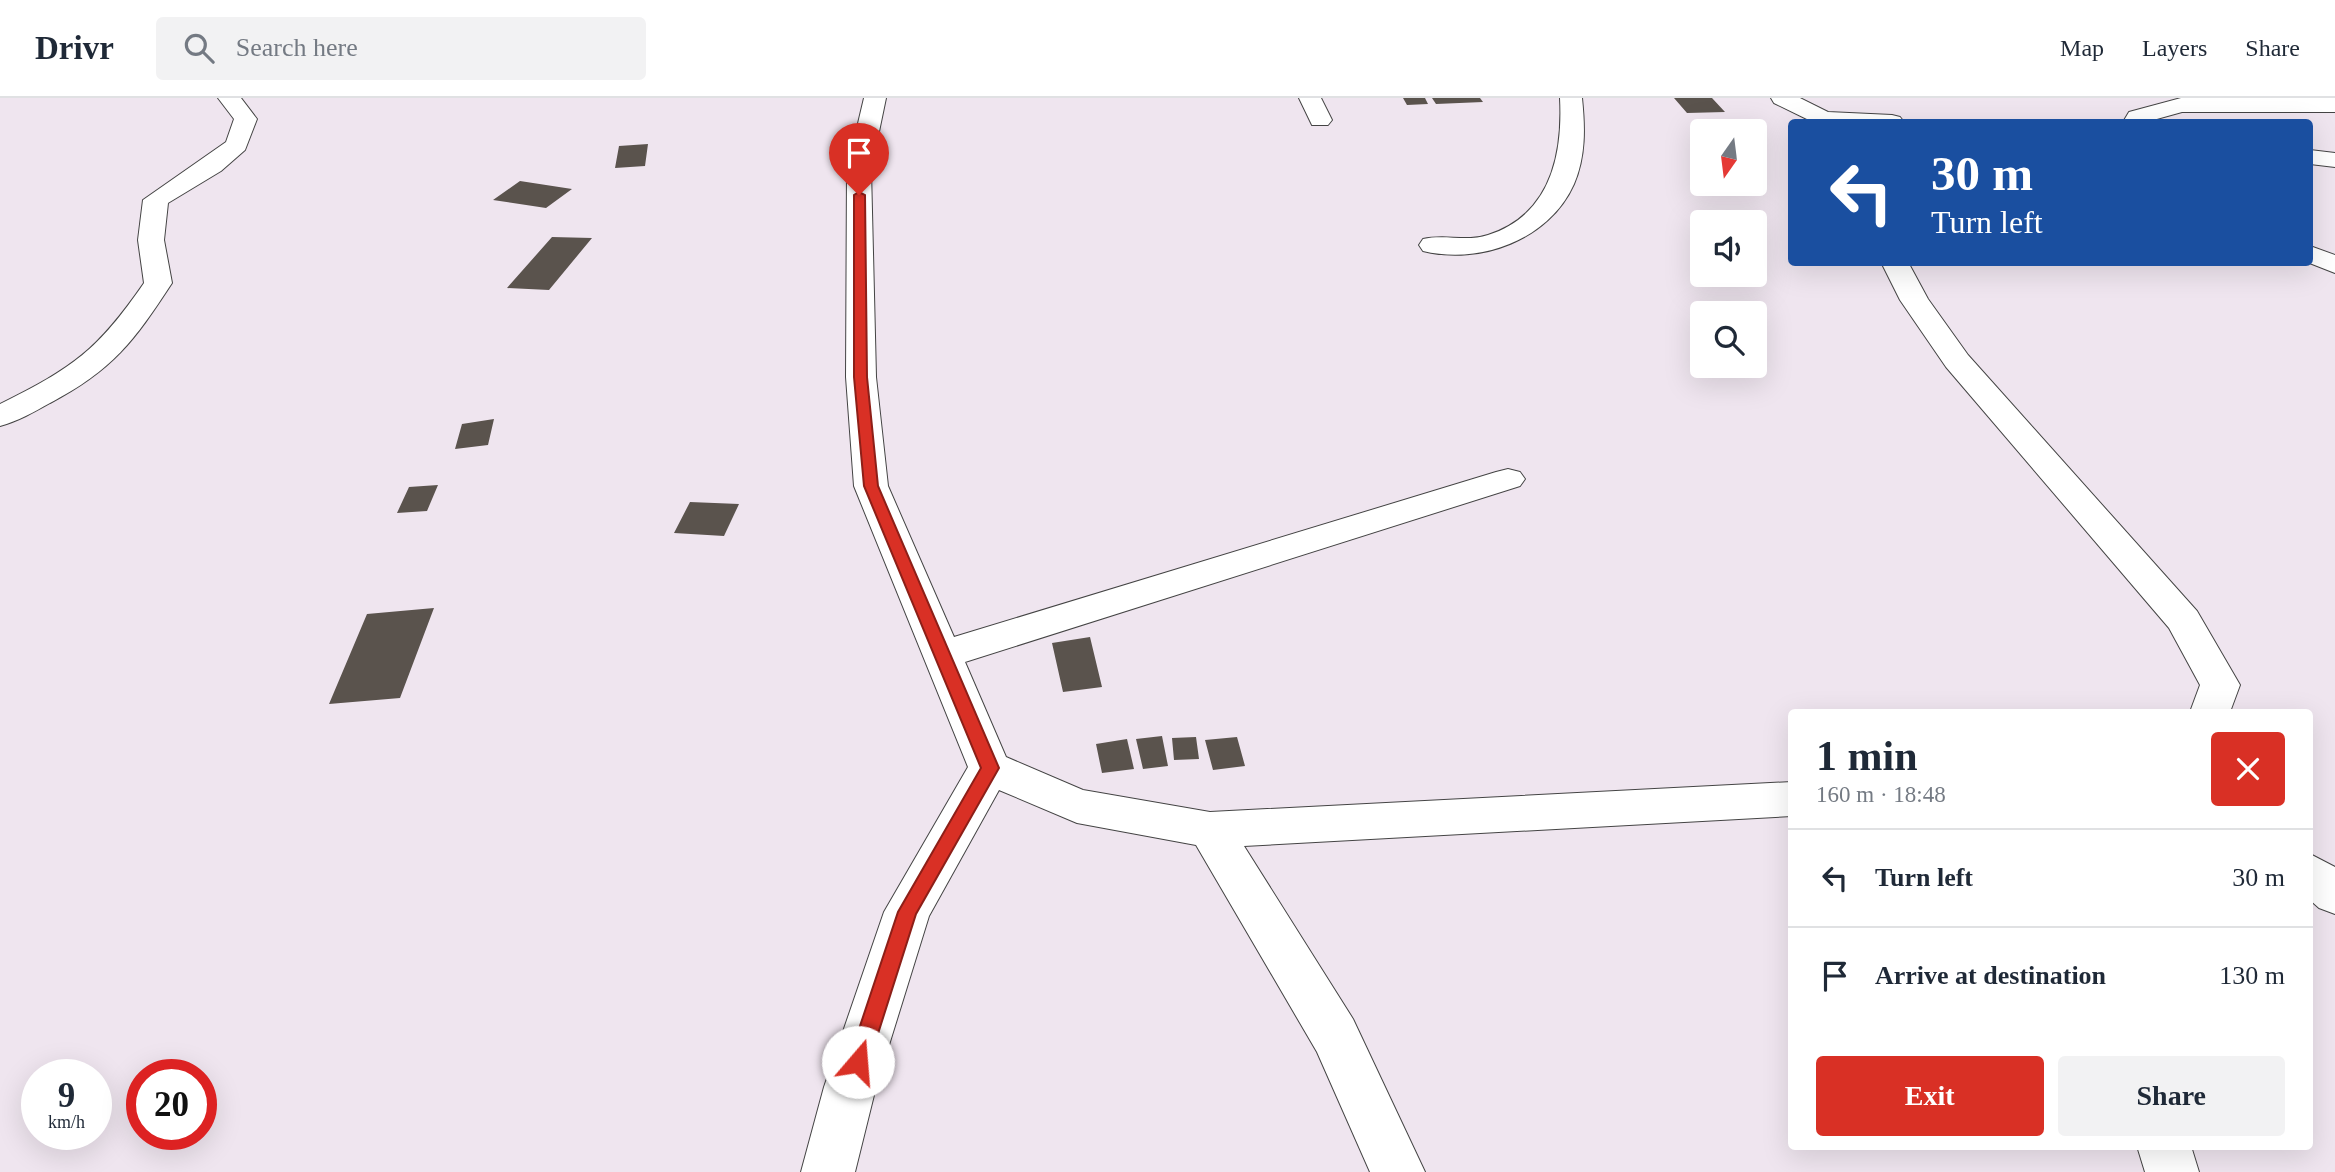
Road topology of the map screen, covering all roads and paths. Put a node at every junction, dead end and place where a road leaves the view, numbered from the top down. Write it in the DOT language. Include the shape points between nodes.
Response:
graph roads {
  1 [pos="229,98"];
  2 [pos="875,98"];
  3 [pos="1310,98"];
  4 [pos="1571,98"];
  5 [pos="1782,98"];
  6 [pos="2335,104"];
  7 [pos="1821,119"];
  8 [pos="2136,119"];
  9 [pos="1320,120"];
  10 [pos="2313,156"];
  11 [pos="2335,160"];
  12 [pos="1432,245"];
  13 [pos="2313,255"];
  14 [pos="2335,265"];
  15 [pos="1897,266"];
  16 [pos="0,416"];
  17 [pos="1508,479"];
  18 [pos="941,655"];
  19 [pos="2211,709"];
  20 [pos="990,768"];
  21 [pos="1788,799"];
  22 [pos="1210,830"];
  23 [pos="2313,876"];
  24 [pos="2335,894"];
  25 [pos="2165,1150"];
  26 [pos="828,1172"];
  27 [pos="1398,1172"];
  28 [pos="2172,1172"];
  1 -- 16 [label="lane" via="246,119 237,145 156,200 151,240 158,283 124,334 93,363"];
  2 -- 18 [label="lane" via="859,170 860,377 871,486"];
  3 -- 9 [label="lane"];
  4 -- 12 [label="lane" via="1575,130 1567,174 1546,212 1495,242"];
  5 -- 7 [label="lane"];
  6 -- 8 [label="lane" via="2181,105"];
  10 -- 11 [label="lane"];
  13 -- 14 [label="lane"];
  15 -- 19 [label="lane" via="1914,300 1957,361 2184,620 2220,685"];
  17 -- 18 [label="lane"];
  18 -- 20 [label="lane"];
  20 -- 22 [label="lane" via="1077,806"];
  20 -- 26 [label="lane" via="907,912 850,1087"];
  21 -- 22 [label="lane"];
  22 -- 27 [label="lane" via="1335,1037"];
  23 -- 24 [label="lane"];
  25 -- 28 [label="lane"];
}
